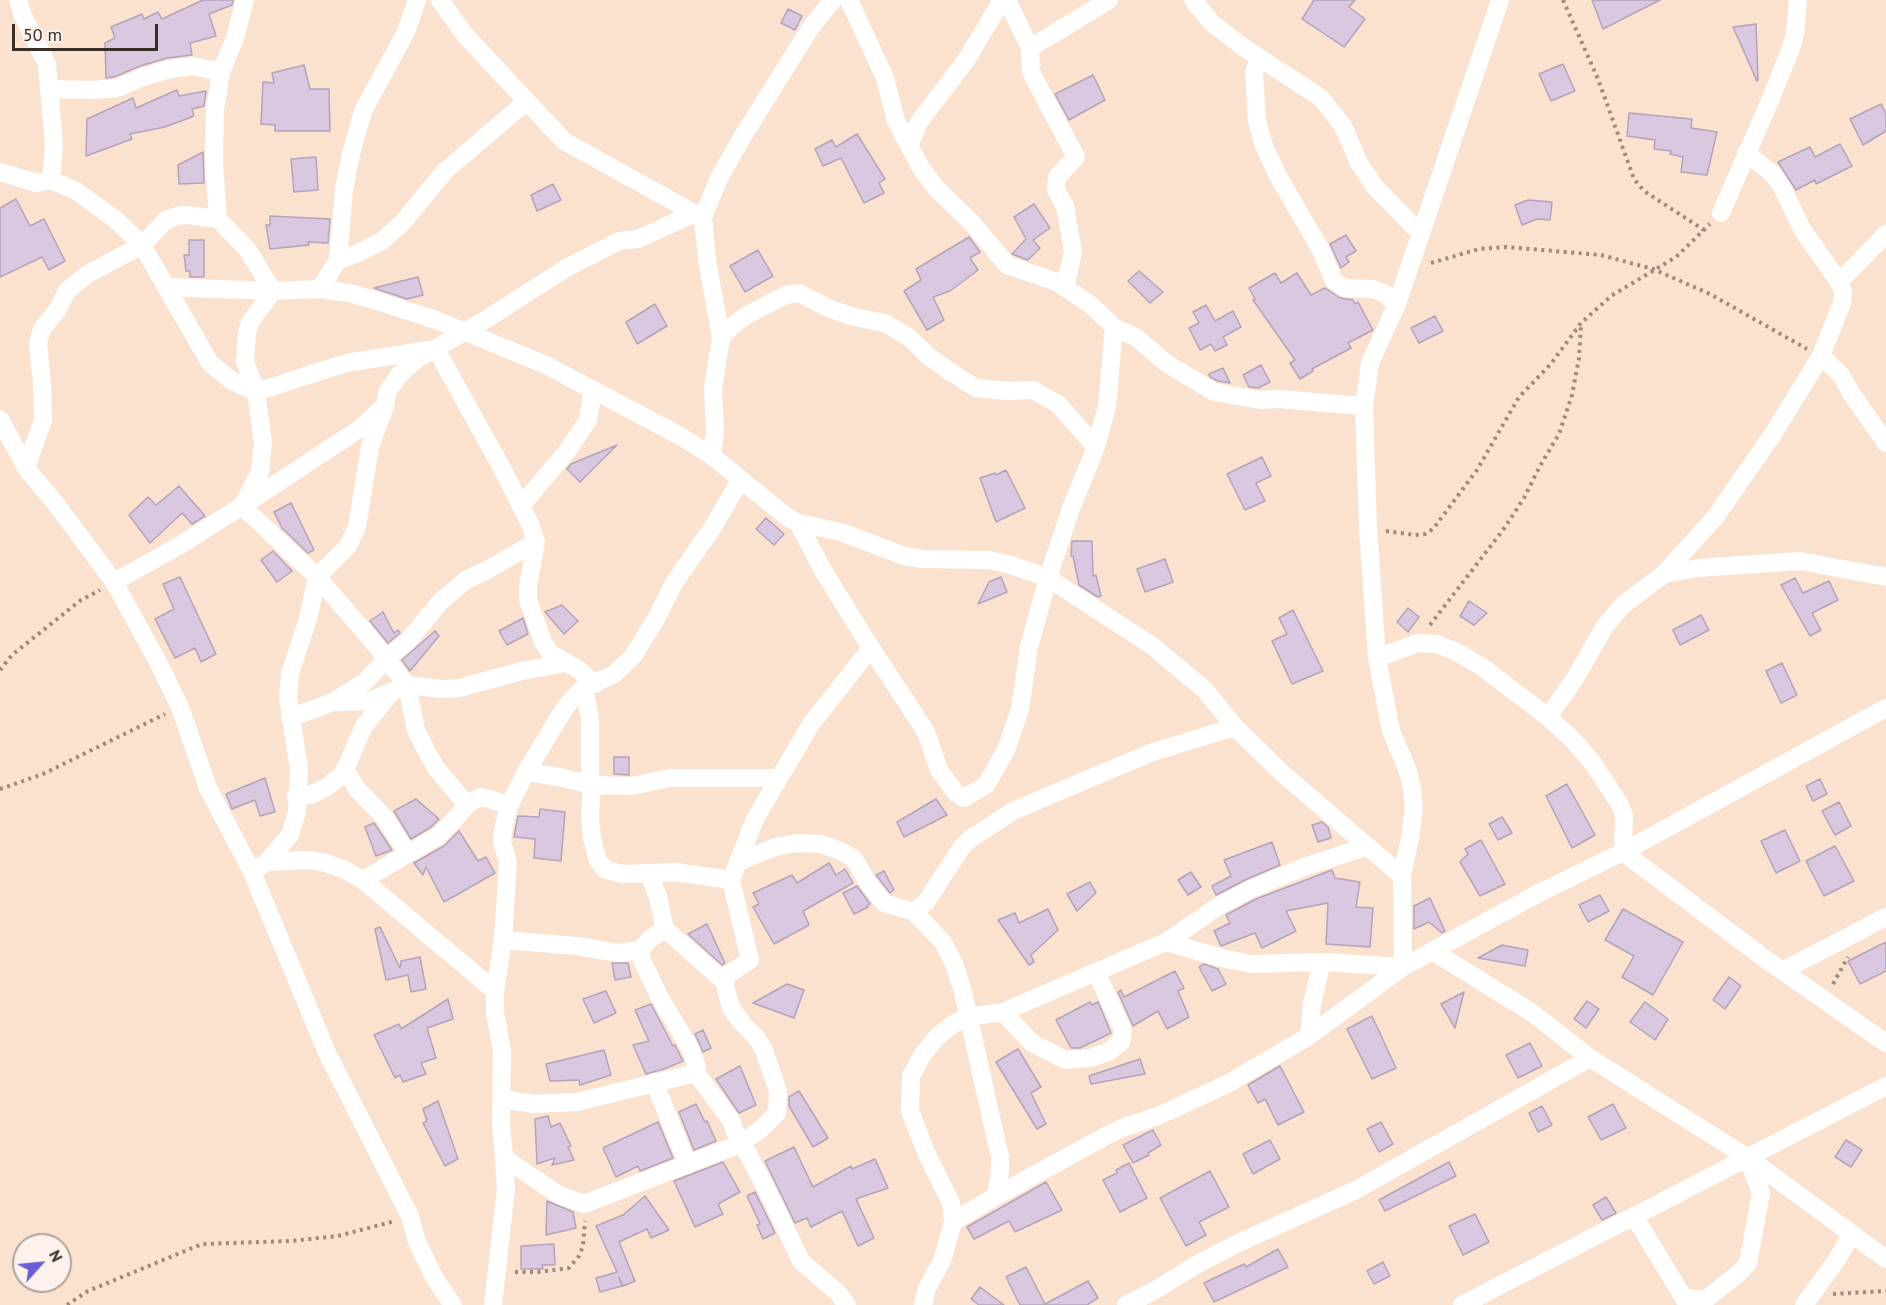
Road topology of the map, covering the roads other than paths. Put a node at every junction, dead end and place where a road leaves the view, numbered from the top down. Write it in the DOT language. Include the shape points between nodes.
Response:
graph roads {
  1 [pos="18,0"];
  2 [pos="245,0"];
  3 [pos="417,0"];
  4 [pos="440,0"];
  5 [pos="833,0"];
  6 [pos="849,0"];
  7 [pos="1002,0"];
  8 [pos="1007,0"];
  9 [pos="1108,0"];
  10 [pos="1193,0"];
  11 [pos="1798,0"];
  12 [pos="1495,5"];
  13 [pos="1030,48"];
  14 [pos="1259,58"];
  15 [pos="221,72"];
  16 [pos="50,89"];
  17 [pos="527,101"];
  18 [pos="909,147"];
  19 [pos="1746,153"];
  20 [pos="0,172"];
  21 [pos="51,180"];
  22 [pos="1721,213"];
  23 [pos="699,215"];
  24 [pos="218,219"];
  25 [pos="1420,233"];
  26 [pos="1886,234"];
  27 [pos="142,245"];
  28 [pos="338,260"];
  29 [pos="1839,282"];
  30 [pos="167,287"];
  31 [pos="1065,288"];
  32 [pos="320,290"];
  33 [pos="273,291"];
  34 [pos="1397,304"];
  35 [pos="1114,327"];
  36 [pos="465,332"];
  37 [pos="721,338"];
  38 [pos="436,349"];
  39 [pos="1821,356"];
  40 [pos="593,390"];
  41 [pos="256,392"];
  42 [pos="385,406"];
  43 [pos="1364,406"];
  44 [pos="0,419"];
  45 [pos="1886,444"];
  46 [pos="1096,447"];
  47 [pos="712,456"];
  48 [pos="26,468"];
  49 [pos="741,479"];
  50 [pos="242,506"];
  51 [pos="521,506"];
  52 [pos="798,523"];
  53 [pos="536,542"];
  54 [pos="1664,573"];
  55 [pos="316,577"];
  56 [pos="1886,577"];
  57 [pos="1048,578"];
  58 [pos="114,582"];
  59 [pos="870,648"];
  60 [pos="387,658"];
  61 [pos="1377,658"];
  62 [pos="565,663"];
  63 [pos="590,686"];
  64 [pos="400,688"];
  65 [pos="333,702"];
  66 [pos="1886,708"];
  67 [pos="1548,717"];
  68 [pos="290,718"];
  69 [pos="1235,726"];
  70 [pos="345,769"];
  71 [pos="526,772"];
  72 [pos="779,778"];
  73 [pos="592,785"];
  74 [pos="296,796"];
  75 [pos="467,805"];
  76 [pos="509,806"];
  77 [pos="1368,846"];
  78 [pos="1623,852"];
  79 [pos="408,854"];
  80 [pos="738,862"];
  81 [pos="260,867"];
  82 [pos="649,873"];
  83 [pos="1402,876"];
  84 [pos="363,880"];
  85 [pos="730,880"];
  86 [pos="914,912"];
  87 [pos="1886,917"];
  88 [pos="665,929"];
  89 [pos="503,940"];
  90 [pos="1166,942"];
  91 [pos="640,950"];
  92 [pos="1434,952"];
  93 [pos="1322,962"];
  94 [pos="1403,967"];
  95 [pos="1784,970"];
  96 [pos="1096,972"];
  97 [pos="725,982"];
  98 [pos="495,991"];
  99 [pos="1003,1012"];
  100 [pos="968,1017"];
  101 [pos="1309,1036"];
  102 [pos="1886,1043"];
  103 [pos="1590,1058"];
  104 [pos="696,1073"];
  105 [pos="654,1082"];
  106 [pos="1886,1086"];
  107 [pos="502,1099"];
  108 [pos="740,1144"];
  109 [pos="504,1158"];
  110 [pos="1748,1158"];
  111 [pos="688,1165"];
  112 [pos="996,1196"];
  113 [pos="1634,1216"];
  114 [pos="953,1222"];
  115 [pos="1852,1234"];
  116 [pos="1886,1259"];
  117 [pos="1809,1299"];
  118 [pos="1687,1302"];
  119 [pos="1475,1303"];
  120 [pos="453,1305"];
  121 [pos="493,1305"];
  122 [pos="847,1305"];
  123 [pos="923,1305"];
  124 [pos="1125,1305"];
  1 -- 16 [label="street" via="47,64"];
  2 -- 15 [label="street"];
  3 -- 28 [label="street" via="406,32 363,111 344,189"];
  4 -- 17 [label="street" via="465,34"];
  5 -- 23 [label="street" via="811,27 743,136"];
  6 -- 18 [label="street" via="885,78 896,121"];
  7 -- 18 [label="street" via="967,59 919,122"];
  8 -- 13 [label="street"];
  9 -- 13 [label="street"];
  10 -- 14 [label="street" via="1212,23"];
  11 -- 19 [label="street" via="1791,48"];
  12 -- 25 [label="street"];
  13 -- 31 [label="street" via="1031,71 1076,157 1057,177 1056,190 1065,206 1073,252"];
  14 -- 25 [label="street" via="1321,98 1343,126 1359,163 1375,187"];
  14 -- 34 [label="street" via="1254,73 1257,121 1264,146 1334,281 1345,288 1373,289"];
  15 -- 16 [label="street" via="193,66 170,69 117,88"];
  15 -- 24 [label="street" via="214,134"];
  16 -- 21 [label="street" via="54,145"];
  17 -- 23 [label="street" via="564,141"];
  17 -- 28 [label="street" via="445,171 382,241"];
  18 -- 31 [label="street" via="937,189 1007,265"];
  19 -- 22 [label="street"];
  19 -- 29 [label="street" via="1773,174 1802,229"];
  20 -- 21 [label="street" via="37,183"];
  21 -- 27 [label="street" via="98,206"];
  23 -- 36 [label="street" via="638,239 618,241 568,267"];
  23 -- 37 [label="street"];
  24 -- 27 [label="street" via="177,216 166,220"];
  24 -- 33 [label="street" via="247,249"];
  25 -- 34 [label="street"];
  26 -- 29 [label="street"];
  27 -- 30 [label="street"];
  27 -- 48 [label="street" via="86,275 67,291 42,329 38,343 43,420"];
  28 -- 32 [label="street"];
  29 -- 39 [label="street" via="1842,303"];
  30 -- 33 [label="street"];
  30 -- 41 [label="street" via="210,363 232,381"];
  31 -- 35 [label="street"];
  32 -- 33 [label="street"];
  32 -- 36 [label="street" via="374,300"];
  33 -- 41 [label="street" via="250,322 247,333 245,361"];
  34 -- 43 [label="street" via="1370,363"];
  35 -- 43 [label="street" via="1137,338 1166,363 1214,392 1260,400"];
  35 -- 46 [label="street" via="1107,406"];
  36 -- 38 [label="street"];
  36 -- 40 [label="street" via="546,365"];
  37 -- 46 [label="street" via="747,315 786,295 799,293 828,308 885,323 976,388 1033,390 1058,404"];
  37 -- 47 [label="street" via="713,388"];
  38 -- 41 [label="street" via="346,363"];
  38 -- 42 [label="street" via="400,374 387,392"];
  38 -- 51 [label="street"];
  39 -- 45 [label="street" via="1841,375"];
  39 -- 54 [label="street" via="1737,488"];
  40 -- 47 [label="street"];
  40 -- 51 [label="street" via="588,420"];
  41 -- 50 [label="street" via="263,442 260,472"];
  42 -- 50 [label="street" via="361,428"];
  42 -- 55 [label="street" via="370,447 357,526 348,546"];
  43 -- 61 [label="street"];
  44 -- 48 [label="street"];
  46 -- 57 [label="street"];
  47 -- 49 [label="street"];
  48 -- 58 [label="street"];
  49 -- 52 [label="street"];
  49 -- 63 [label="street" via="633,656 613,675"];
  50 -- 55 [label="street"];
  50 -- 58 [label="street"];
  51 -- 53 [label="street"];
  52 -- 57 [label="street" via="841,532 904,556 989,560"];
  52 -- 59 [label="street"];
  53 -- 60 [label="street" via="466,580"];
  53 -- 62 [label="street" via="528,600 543,642"];
  54 -- 56 [label="street" via="1800,561"];
  54 -- 67 [label="street" via="1623,605 1605,626"];
  55 -- 60 [label="street"];
  55 -- 68 [label="street" via="308,620 290,674"];
  57 -- 59 [label="street" via="1029,647 1020,709 1006,750 986,785 964,798 939,770 926,732"];
  57 -- 69 [label="street" via="1151,645 1204,689"];
  58 -- 81 [label="street" via="180,707 208,789"];
  59 -- 72 [label="street" via="811,724"];
  60 -- 64 [label="street"];
  60 -- 65 [label="street" via="365,682"];
  61 -- 67 [label="street" via="1418,643 1437,644 1482,667"];
  61 -- 83 [label="street" via="1391,731 1412,789 1413,818"];
  62 -- 63 [label="street" via="579,670"];
  62 -- 64 [label="street" via="459,688"];
  63 -- 71 [label="street" via="559,717"];
  63 -- 73 [label="street"];
  64 -- 65 [label="street" via="370,701"];
  64 -- 70 [label="street" via="364,726"];
  64 -- 75 [label="street" via="426,750 442,777"];
  65 -- 68 [label="street"];
  66 -- 78 [label="street"];
  67 -- 78 [label="street" via="1593,764 1620,805 1625,826"];
  68 -- 74 [label="street" via="298,769"];
  69 -- 77 [label="street" via="1281,772"];
  69 -- 86 [label="street" via="1150,753 1013,811 962,847 926,902"];
  70 -- 74 [label="street" via="327,787"];
  70 -- 79 [label="street"];
  71 -- 73 [label="street"];
  71 -- 76 [label="street"];
  72 -- 73 [label="street" via="670,778 631,786"];
  72 -- 80 [label="street" via="755,819"];
  73 -- 82 [label="street" via="590,817 598,861 606,870 623,874"];
  74 -- 81 [label="street" via="297,812 290,835"];
  75 -- 76 [label="street" via="482,797"];
  75 -- 79 [label="street" via="438,836"];
  76 -- 89 [label="street" via="502,842 508,862"];
  77 -- 83 [label="street"];
  77 -- 90 [label="street" via="1251,889"];
  78 -- 92 [label="street" via="1539,892"];
  78 -- 95 [label="street"];
  79 -- 84 [label="street"];
  80 -- 85 [label="street"];
  80 -- 86 [label="street" via="797,843 821,844 854,859 884,903"];
  81 -- 84 [label="street" via="309,860 345,870"];
  81 -- 120 [label="street" via="328,1055 410,1216 430,1270"];
  82 -- 85 [label="street" via="676,872"];
  82 -- 88 [label="street"];
  83 -- 94 [label="street"];
  84 -- 98 [label="street"];
  85 -- 97 [label="street" via="750,960 730,972"];
  86 -- 100 [label="street" via="943,942 958,975"];
  87 -- 95 [label="street"];
  88 -- 91 [label="street"];
  88 -- 97 [label="street"];
  89 -- 91 [label="street" via="619,954"];
  89 -- 98 [label="street"];
  90 -- 93 [label="street" via="1251,964"];
  90 -- 96 [label="street"];
  91 -- 104 [label="street" via="659,996 692,1050"];
  92 -- 94 [label="street"];
  92 -- 103 [label="street" via="1531,1012"];
  93 -- 94 [label="street"];
  93 -- 101 [label="street"];
  94 -- 101 [label="street"];
  95 -- 102 [label="street"];
  96 -- 99 [label="street"];
  96 -- 99 [label="street" via="1123,1030 1120,1042 1108,1052 1066,1060 1032,1042"];
  97 -- 108 [label="street" via="731,1008 764,1050 778,1091 777,1113"];
  98 -- 107 [label="street" via="502,1050"];
  99 -- 100 [label="street"];
  100 -- 112 [label="street" via="1000,1157"];
  100 -- 114 [label="street" via="936,1038 910,1076 910,1111 951,1203"];
  101 -- 112 [label="street" via="1229,1083 1122,1128"];
  103 -- 110 [label="street"];
  103 -- 124 [label="street" via="1356,1190 1238,1243"];
  104 -- 105 [label="street"];
  104 -- 108 [label="street" via="731,1120"];
  105 -- 107 [label="street" via="577,1102 534,1104"];
  105 -- 111 [label="street"];
  106 -- 110 [label="street"];
  107 -- 109 [label="street"];
  108 -- 111 [label="street"];
  108 -- 122 [label="street" via="801,1261"];
  109 -- 111 [label="street" via="559,1195 584,1204"];
  109 -- 121 [label="street" via="506,1188"];
  110 -- 113 [label="street"];
  110 -- 115 [label="street"];
  110 -- 118 [label="street" via="1761,1194 1748,1263 1705,1300"];
  112 -- 114 [label="street"];
  113 -- 118 [label="street"];
  113 -- 119 [label="street"];
  114 -- 123 [label="street" via="942,1262 927,1288"];
  115 -- 116 [label="street"];
  115 -- 117 [label="street"];
}
